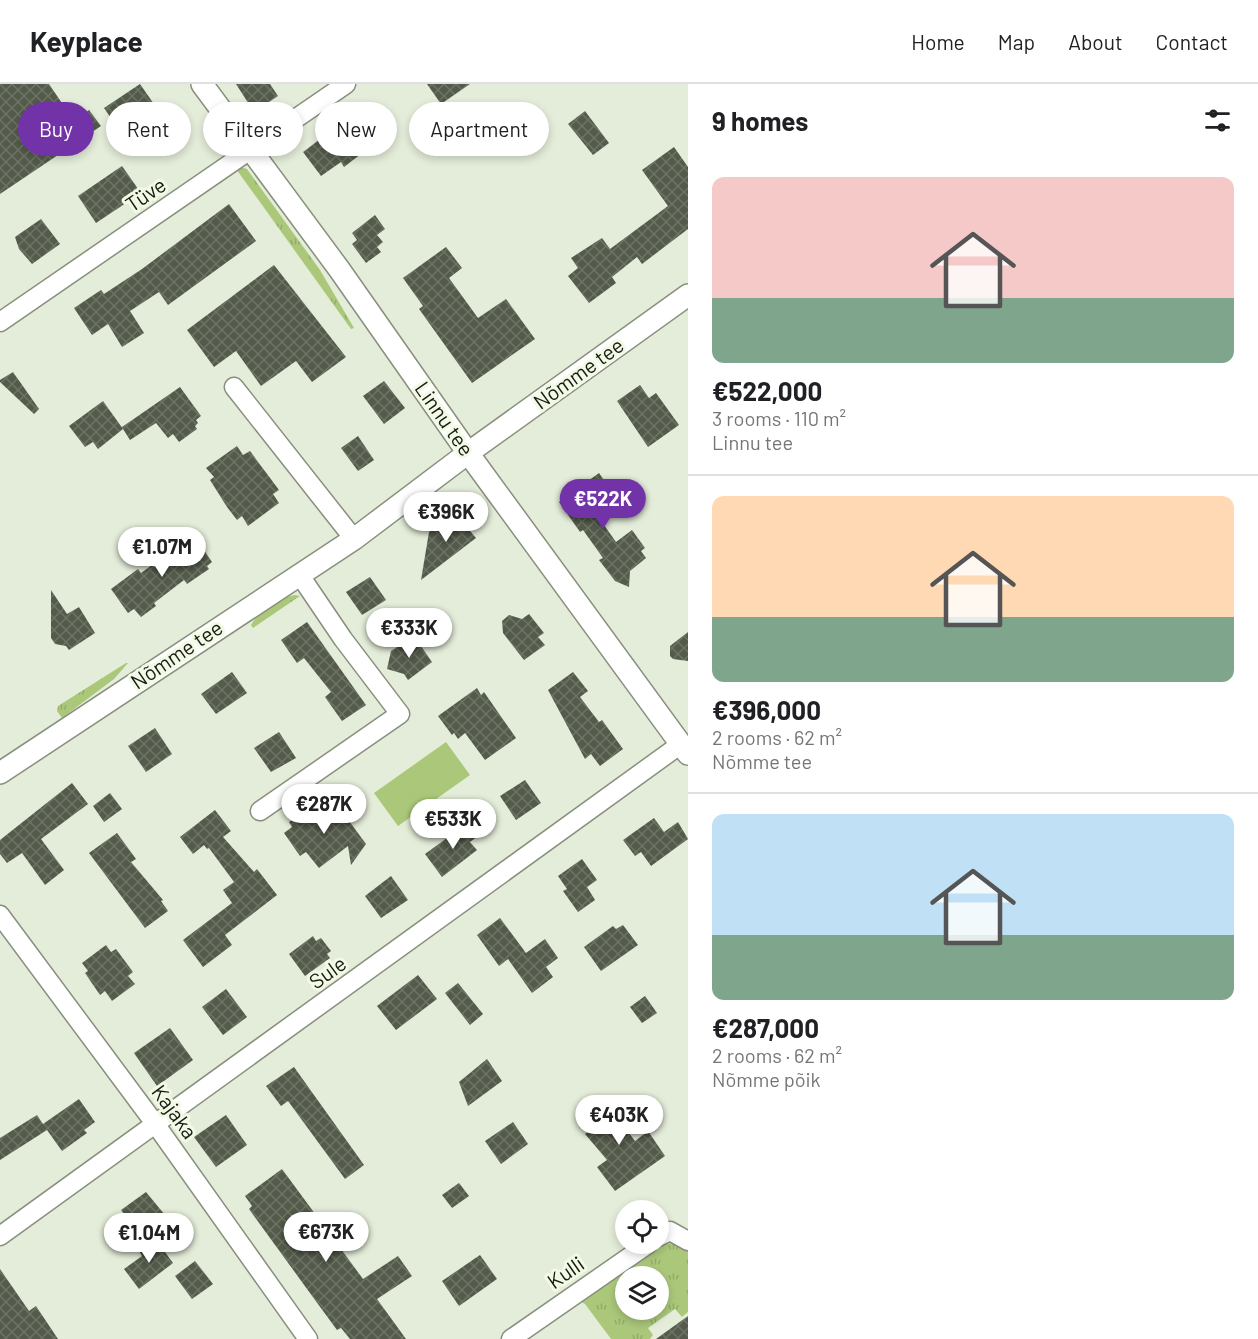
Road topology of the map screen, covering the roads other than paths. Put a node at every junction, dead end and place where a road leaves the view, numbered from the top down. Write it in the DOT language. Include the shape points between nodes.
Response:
graph roads {
  1 [pos="202,84"];
  2 [pos="346,84"];
  3 [pos="215,102"];
  4 [pos="303,114"];
  5 [pos="242,156"];
  6 [pos="255,156"];
  7 [pos="688,296"];
  8 [pos="0,322"];
  9 [pos="234,387"];
  10 [pos="468,453"];
  11 [pos="354,539"];
  12 [pos="299,574"];
  13 [pos="685,749"];
  14 [pos="0,772"];
  15 [pos="260,811"];
  16 [pos="0,915"];
  17 [pos="156,1125"];
  18 [pos="669,1232"];
  19 [pos="0,1236"];
  20 [pos="688,1241"];
  21 [pos="634,1254"];
  22 [pos="308,1339"];
  23 [pos="511,1339"];
  1 -- 3 [label="street, Linnu tee"];
  2 -- 4 [label="street, Tüve"];
  5 -- 8 [label="street, Tüve"];
  6 -- 10 [label="street, Linnu tee"];
  7 -- 10 [label="street, Nõmme tee"];
  9 -- 11 [label="street"];
  10 -- 11 [label="street, Nõmme tee"];
  10 -- 13 [label="street, Linnu tee"];
  11 -- 12 [label="street, Nõmme tee"];
  12 -- 14 [label="street, Nõmme tee"];
  12 -- 15 [label="street" via="342,639 400,714"];
  13 -- 17 [label="street, Sule"];
  16 -- 17 [label="street, Kajaka"];
  17 -- 19 [label="street, Sule"];
  17 -- 22 [label="street, Kajaka"];
  18 -- 20 [label="street"];
  21 -- 23 [label="street, Kulli"];
}
